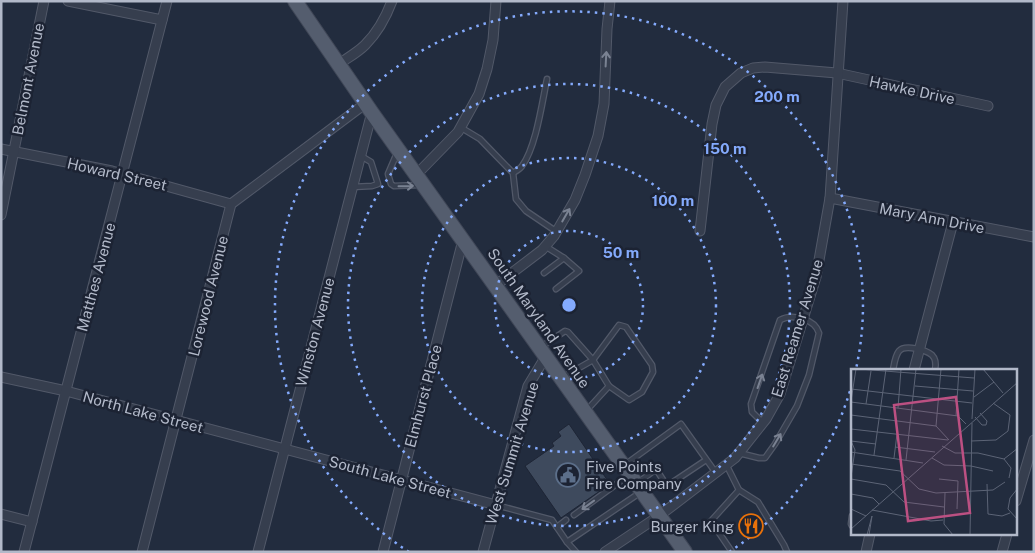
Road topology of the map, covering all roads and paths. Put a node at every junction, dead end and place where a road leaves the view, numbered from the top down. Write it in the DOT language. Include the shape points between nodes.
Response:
graph roads {
  1 [pos="44,1"];
  2 [pos="68,1"];
  3 [pos="168,1"];
  4 [pos="295,1"];
  5 [pos="392,1"];
  6 [pos="496,1"];
  7 [pos="610,1"];
  8 [pos="843,1"];
  9 [pos="162,20"];
  10 [pos="339,64"];
  11 [pos="837,73"];
  12 [pos="547,79"];
  13 [pos="988,106"];
  14 [pos="369,108"];
  15 [pos="460,127"];
  16 [pos="1,149"];
  17 [pos="398,149"];
  18 [pos="14,152"];
  19 [pos="360,156"];
  20 [pos="513,173"];
  21 [pos="123,174"];
  22 [pos="420,180"];
  23 [pos="378,184"];
  24 [pos="391,184"];
  25 [pos="352,187"];
  26 [pos="830,198"];
  27 [pos="231,204"];
  28 [pos="1,215"];
  29 [pos="953,222"];
  30 [pos="700,231"];
  31 [pos="557,232"];
  32 [pos="1034,237"];
  33 [pos="464,240"];
  34 [pos="546,246"];
  35 [pos="564,258"];
  36 [pos="544,273"];
  37 [pos="496,285"];
  38 [pos="556,289"];
  39 [pos="803,318"];
  40 [pos="920,349"];
  41 [pos="543,352"];
  42 [pos="593,360"];
  43 [pos="893,369"];
  44 [pos="914,369"];
  45 [pos="935,369"];
  46 [pos="1,377"];
  47 [pos="561,378"];
  48 [pos="610,386"];
  49 [pos="66,392"];
  50 [pos="585,412"];
  51 [pos="176,421"];
  52 [pos="764,423"];
  53 [pos="1034,440"];
  54 [pos="284,450"];
  55 [pos="739,453"];
  56 [pos="706,460"];
  57 [pos="726,464"];
  58 [pos="716,473"];
  59 [pos="633,479"];
  60 [pos="401,480"];
  61 [pos="739,490"];
  62 [pos="1018,494"];
  63 [pos="496,504"];
  64 [pos="1,514"];
  65 [pos="574,515"];
  66 [pos="659,516"];
  67 [pos="566,520"];
  68 [pos="32,522"];
  69 [pos="557,527"];
  70 [pos="867,536"];
  71 [pos="1006,536"];
  72 [pos="567,542"];
  73 [pos="24,552"];
  74 [pos="142,552"];
  75 [pos="258,552"];
  76 [pos="383,552"];
  77 [pos="483,552"];
  78 [pos="576,552"];
  79 [pos="606,552"];
  80 [pos="685,552"];
  81 [pos="732,552"];
  82 [pos="787,552"];
  83 [pos="866,552"];
  84 [pos="1002,552"];
  1 -- 18 [label="street, Belmont Avenue"];
  2 -- 9 [label="street"];
  3 -- 9 [label="street, Matthes Avenue"];
  4 -- 10 [label="main road, South Maryland Avenue"];
  5 -- 10 [label="street" via="376,33"];
  6 -- 15 [label="street" via="487,69 479,94"];
  31 -- 7 [label="street, one-way" via="575,200 598,136 604,104"];
  8 -- 11 [label="street, East Reamer Avenue"];
  9 -- 21 [label="street, Matthes Avenue"];
  10 -- 14 [label="main road, South Maryland Avenue"];
  11 -- 13 [label="street, Hawke Drive"];
  11 -- 26 [label="street, East Reamer Avenue"];
  11 -- 30 [label="street, Hawke Drive" via="753,68 741,73 725,87 716,105 712,124"];
  12 -- 20 [label="lane" via="529,151 522,167"];
  14 -- 17 [label="main road, South Maryland Avenue"];
  14 -- 19 [label="street, Winston Avenue"];
  14 -- 27 [label="street"];
  15 -- 20 [label="lane" via="480,138"];
  15 -- 22 [label="street"];
  16 -- 18 [label="street, Howard Street"];
  17 -- 22 [label="main road, South Maryland Avenue"];
  17 -- 24 [label="lane" via="388,174"];
  18 -- 21 [label="street, Howard Street"];
  18 -- 28 [label="street, Belmont Avenue"];
  19 -- 23 [label="lane" via="371,162"];
  19 -- 25 [label="street, Winston Avenue"];
  20 -- 31 [label="lane" via="516,199 526,211"];
  21 -- 27 [label="street, Howard Street"];
  21 -- 49 [label="street, Matthes Avenue"];
  24 -- 22 [label="lane, one-way"];
  22 -- 33 [label="main road, South Maryland Avenue"];
  23 -- 24 [label="lane"];
  23 -- 25 [label="lane"];
  25 -- 54 [label="street, Winston Avenue"];
  26 -- 29 [label="street, Mary Ann Drive"];
  26 -- 39 [label="street, East Reamer Avenue" via="816,277"];
  27 -- 51 [label="street, Lorewood Avenue"];
  29 -- 32 [label="street, Mary Ann Drive"];
  29 -- 40 [label="street"];
  31 -- 34 [label="street"];
  33 -- 37 [label="main road, South Maryland Avenue"];
  33 -- 60 [label="street, Elmhurst Place"];
  34 -- 35 [label="lane"];
  34 -- 37 [label="street"];
  35 -- 36 [label="lane"];
  35 -- 38 [label="lane" via="579,271"];
  37 -- 41 [label="main road, South Maryland Avenue"];
  39 -- 52 [label="street, East Reamer Avenue" via="780,394"];
  52 -- 39 [label="lane, one-way" via="752,412 751,404 780,320"];
  55 -- 39 [label="lane, one-way" via="765,458 797,406 809,376 819,332"];
  40 -- 43 [label="lane" via="903,348 898,352"];
  40 -- 44 [label="street"];
  40 -- 45 [label="lane" via="932,355"];
  41 -- 42 [label="lane" via="565,331"];
  41 -- 47 [label="main road, South Maryland Avenue"];
  41 -- 63 [label="street, West Summit Avenue" via="528,386"];
  42 -- 47 [label="lane"];
  42 -- 48 [label="lane"];
  42 -- 48 [label="lane" via="619,324 626,327 652,365 653,372 642,392 629,400"];
  46 -- 49 [label="street, North Lake Street"];
  47 -- 50 [label="main road, South Maryland Avenue"];
  48 -- 50 [label="lane"];
  49 -- 51 [label="street, North Lake Street"];
  49 -- 68 [label="street, Matthes Avenue"];
  50 -- 59 [label="main road, South Maryland Avenue"];
  51 -- 54 [label="street, North Lake Street"];
  51 -- 74 [label="street, Lorewood Avenue"];
  52 -- 55 [label="street, East Reamer Avenue"];
  53 -- 62 [label="street"];
  54 -- 60 [label="street, South Lake Street"];
  54 -- 75 [label="street, Winston Avenue"];
  55 -- 57 [label="street, East Reamer Avenue"];
  56 -- 58 [label="lane"];
  56 -- 59 [label="lane" via="667,486 656,469"];
  56 -- 59 [label="lane" via="681,424"];
  57 -- 58 [label="street, East Reamer Avenue"];
  57 -- 61 [label="lane"];
  58 -- 66 [label="street, East Reamer Avenue"];
  59 -- 65 [label="lane, one-way"];
  59 -- 66 [label="main road, South Maryland Avenue"];
  59 -- 72 [label="lane"];
  60 -- 63 [label="street, South Lake Street"];
  60 -- 76 [label="street, Elmhurst Place"];
  61 -- 81 [label="lane" via="711,521"];
  61 -- 82 [label="lane" via="758,502"];
  63 -- 69 [label="lane" via="552,520"];
  63 -- 77 [label="street, West Summit Avenue"];
  64 -- 68 [label="street"];
  66 -- 79 [label="street, East Reamer Avenue"];
  66 -- 80 [label="main road, South Maryland Avenue"];
  67 -- 69 [label="lane"];
  68 -- 73 [label="street, Matthes Avenue"];
  69 -- 72 [label="lane"];
  70 -- 83 [label="street"];
  71 -- 84 [label="street"];
  72 -- 78 [label="lane"];
}
